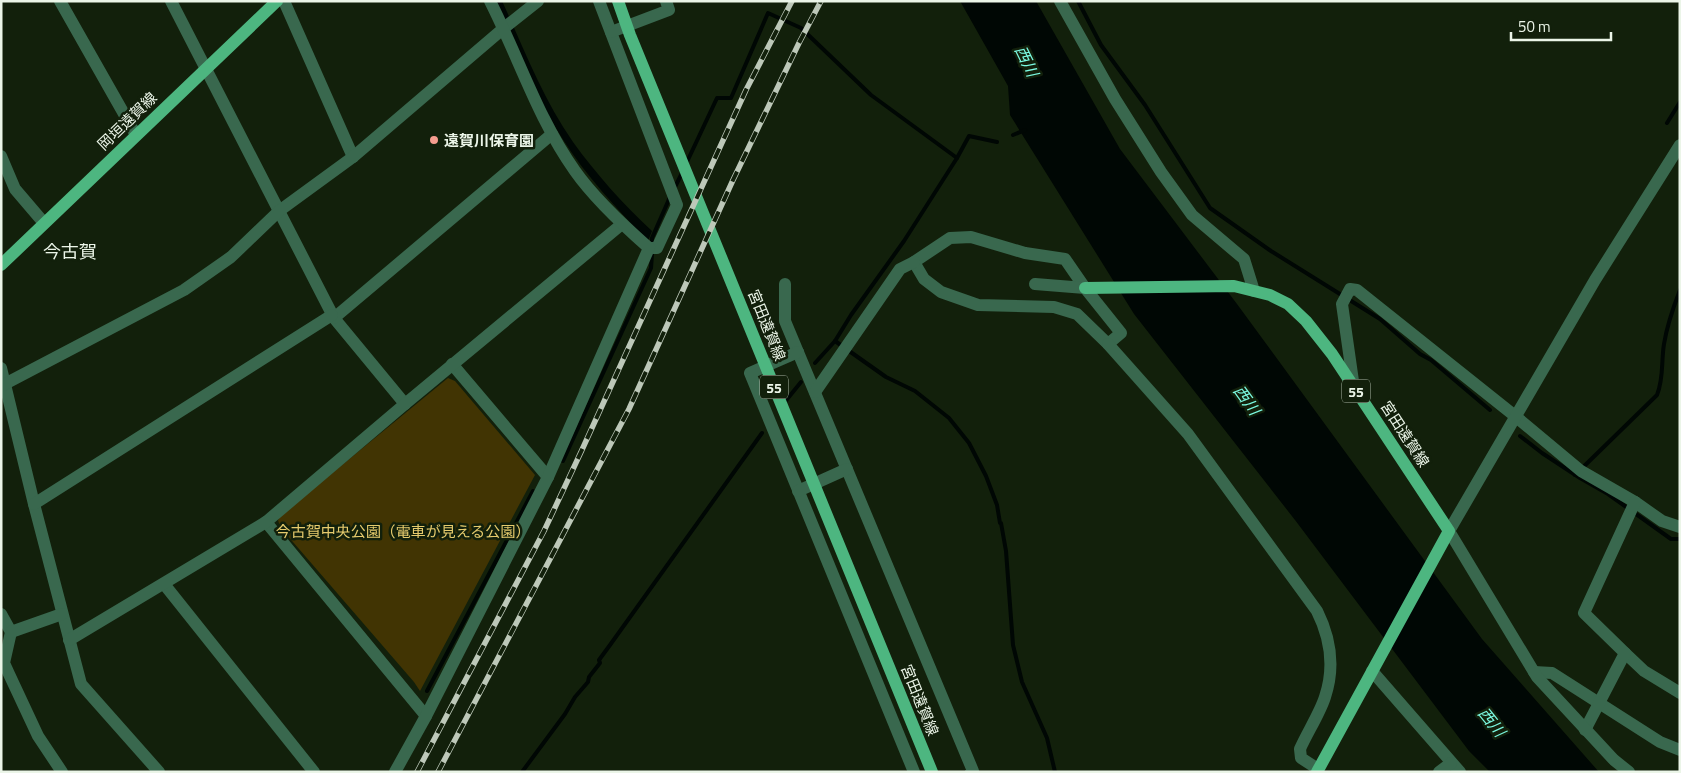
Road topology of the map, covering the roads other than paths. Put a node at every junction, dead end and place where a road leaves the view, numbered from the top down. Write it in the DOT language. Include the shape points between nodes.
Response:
graph roads {
  1 [pos="60,1"];
  2 [pos="171,1"];
  3 [pos="276,1"];
  4 [pos="284,1"];
  5 [pos="490,1"];
  6 [pos="538,1"];
  7 [pos="599,1"];
  8 [pos="618,1"];
  9 [pos="666,1"];
  10 [pos="1060,1"];
  11 [pos="504,28"];
  12 [pos="611,32"];
  13 [pos="205,69"];
  14 [pos="552,134"];
  15 [pos="136,135"];
  16 [pos="1680,145"];
  17 [pos="1,156"];
  18 [pos="353,156"];
  19 [pos="279,211"];
  20 [pos="44,223"];
  21 [pos="622,224"];
  22 [pos="648,248"];
  23 [pos="914,262"];
  24 [pos="1,265"];
  25 [pos="785,284"];
  26 [pos="1035,284"];
  27 [pos="1085,288"];
  28 [pos="1254,291"];
  29 [pos="333,317"];
  30 [pos="1108,344"];
  31 [pos="798,352"];
  32 [pos="452,364"];
  33 [pos="1,368"];
  34 [pos="4,385"];
  35 [pos="1354,388"];
  36 [pos="814,392"];
  37 [pos="405,404"];
  38 [pos="1515,416"];
  39 [pos="847,469"];
  40 [pos="548,477"];
  41 [pos="798,491"];
  42 [pos="1635,502"];
  43 [pos="34,504"];
  44 [pos="266,522"];
  45 [pos="1680,527"];
  46 [pos="1449,531"];
  47 [pos="164,584"];
  48 [pos="1,614"];
  49 [pos="62,614"];
  50 [pos="11,632"];
  51 [pos="69,640"];
  52 [pos="1625,652"];
  53 [pos="1372,671"];
  54 [pos="1534,672"];
  55 [pos="1680,692"];
  56 [pos="1599,704"];
  57 [pos="426,716"];
  58 [pos="1585,730"];
  59 [pos="1680,750"];
  60 [pos="1456,767"];
  61 [pos="1317,771"];
  62 [pos="62,772"];
  63 [pos="159,772"];
  64 [pos="314,772"];
  65 [pos="395,772"];
  66 [pos="914,772"];
  67 [pos="932,772"];
  68 [pos="971,772"];
  69 [pos="1439,772"];
  70 [pos="1629,772"];
  1 -- 15 [label="street"];
  2 -- 13 [label="street"];
  3 -- 13 [label="main road, 岡垣遠賀線"];
  4 -- 18 [label="street"];
  5 -- 11 [label="street"];
  6 -- 11 [label="street"];
  7 -- 12 [label="street"];
  8 -- 67 [label="main road, 宮田遠賀線 / 55"];
  9 -- 12 [label="street" via="669,10"];
  10 -- 28 [label="street" via="1114,99 1161,172 1192,215 1244,259"];
  11 -- 14 [label="street"];
  11 -- 18 [label="street"];
  12 -- 22 [label="street" via="677,205 657,248"];
  13 -- 15 [label="main road, 岡垣遠賀線"];
  13 -- 19 [label="street"];
  14 -- 21 [label="street" via="575,171"];
  14 -- 29 [label="street"];
  15 -- 20 [label="main road, 岡垣遠賀線"];
  16 -- 38 [label="street" via="1594,280"];
  17 -- 20 [label="street" via="15,188"];
  18 -- 19 [label="street"];
  19 -- 29 [label="street"];
  19 -- 34 [label="street" via="231,257 184,290"];
  20 -- 24 [label="main road, 岡垣遠賀線"];
  21 -- 22 [label="street"];
  21 -- 32 [label="street"];
  22 -- 40 [label="street"];
  23 -- 27 [label="street" via="950,238 971,238 1025,253 1064,259"];
  23 -- 30 [label="street" via="924,279 941,292 978,305 1054,307 1077,314"];
  23 -- 36 [label="street" via="900,269"];
  25 -- 31 [label="street" via="785,321"];
  26 -- 27 [label="street"];
  27 -- 28 [label="main road, 宮田遠賀線 / 55" via="1234,286"];
  27 -- 30 [label="street" via="1121,333"];
  28 -- 35 [label="main road, 宮田遠賀線 / 55" via="1288,304 1306,321"];
  29 -- 37 [label="street"];
  29 -- 43 [label="street"];
  30 -- 61 [label="street" via="1188,434 1321,619 1331,653 1330,676 1325,698 1300,749 1301,758"];
  31 -- 36 [label="street"];
  31 -- 41 [label="street" via="750,373"];
  32 -- 37 [label="street"];
  32 -- 40 [label="street"];
  33 -- 34 [label="street"];
  34 -- 43 [label="street"];
  35 -- 38 [label="street" via="1342,304 1350,289 1357,290"];
  35 -- 46 [label="main road, 宮田遠賀線 / 55"];
  36 -- 39 [label="street"];
  37 -- 44 [label="street"];
  38 -- 42 [label="street" via="1582,471"];
  38 -- 46 [label="street"];
  39 -- 41 [label="street"];
  39 -- 68 [label="street"];
  40 -- 57 [label="street"];
  41 -- 66 [label="street"];
  42 -- 45 [label="street" via="1662,521"];
  42 -- 52 [label="street" via="1584,613"];
  43 -- 49 [label="street"];
  44 -- 47 [label="street"];
  44 -- 57 [label="street"];
  46 -- 53 [label="main road"];
  46 -- 54 [label="street"];
  47 -- 51 [label="street"];
  47 -- 64 [label="street"];
  48 -- 50 [label="street"];
  49 -- 50 [label="street"];
  49 -- 51 [label="street"];
  50 -- 62 [label="street" via="4,662 38,736"];
  51 -- 63 [label="street" via="81,684"];
  52 -- 55 [label="street" via="1644,672"];
  52 -- 56 [label="street"];
  53 -- 60 [label="street"];
  53 -- 61 [label="main road"];
  54 -- 56 [label="street" via="1552,673"];
  54 -- 58 [label="street"];
  56 -- 58 [label="street"];
  56 -- 59 [label="street" via="1660,742"];
  57 -- 65 [label="street"];
  58 -- 70 [label="street"];
  60 -- 69 [label="street"];
}
